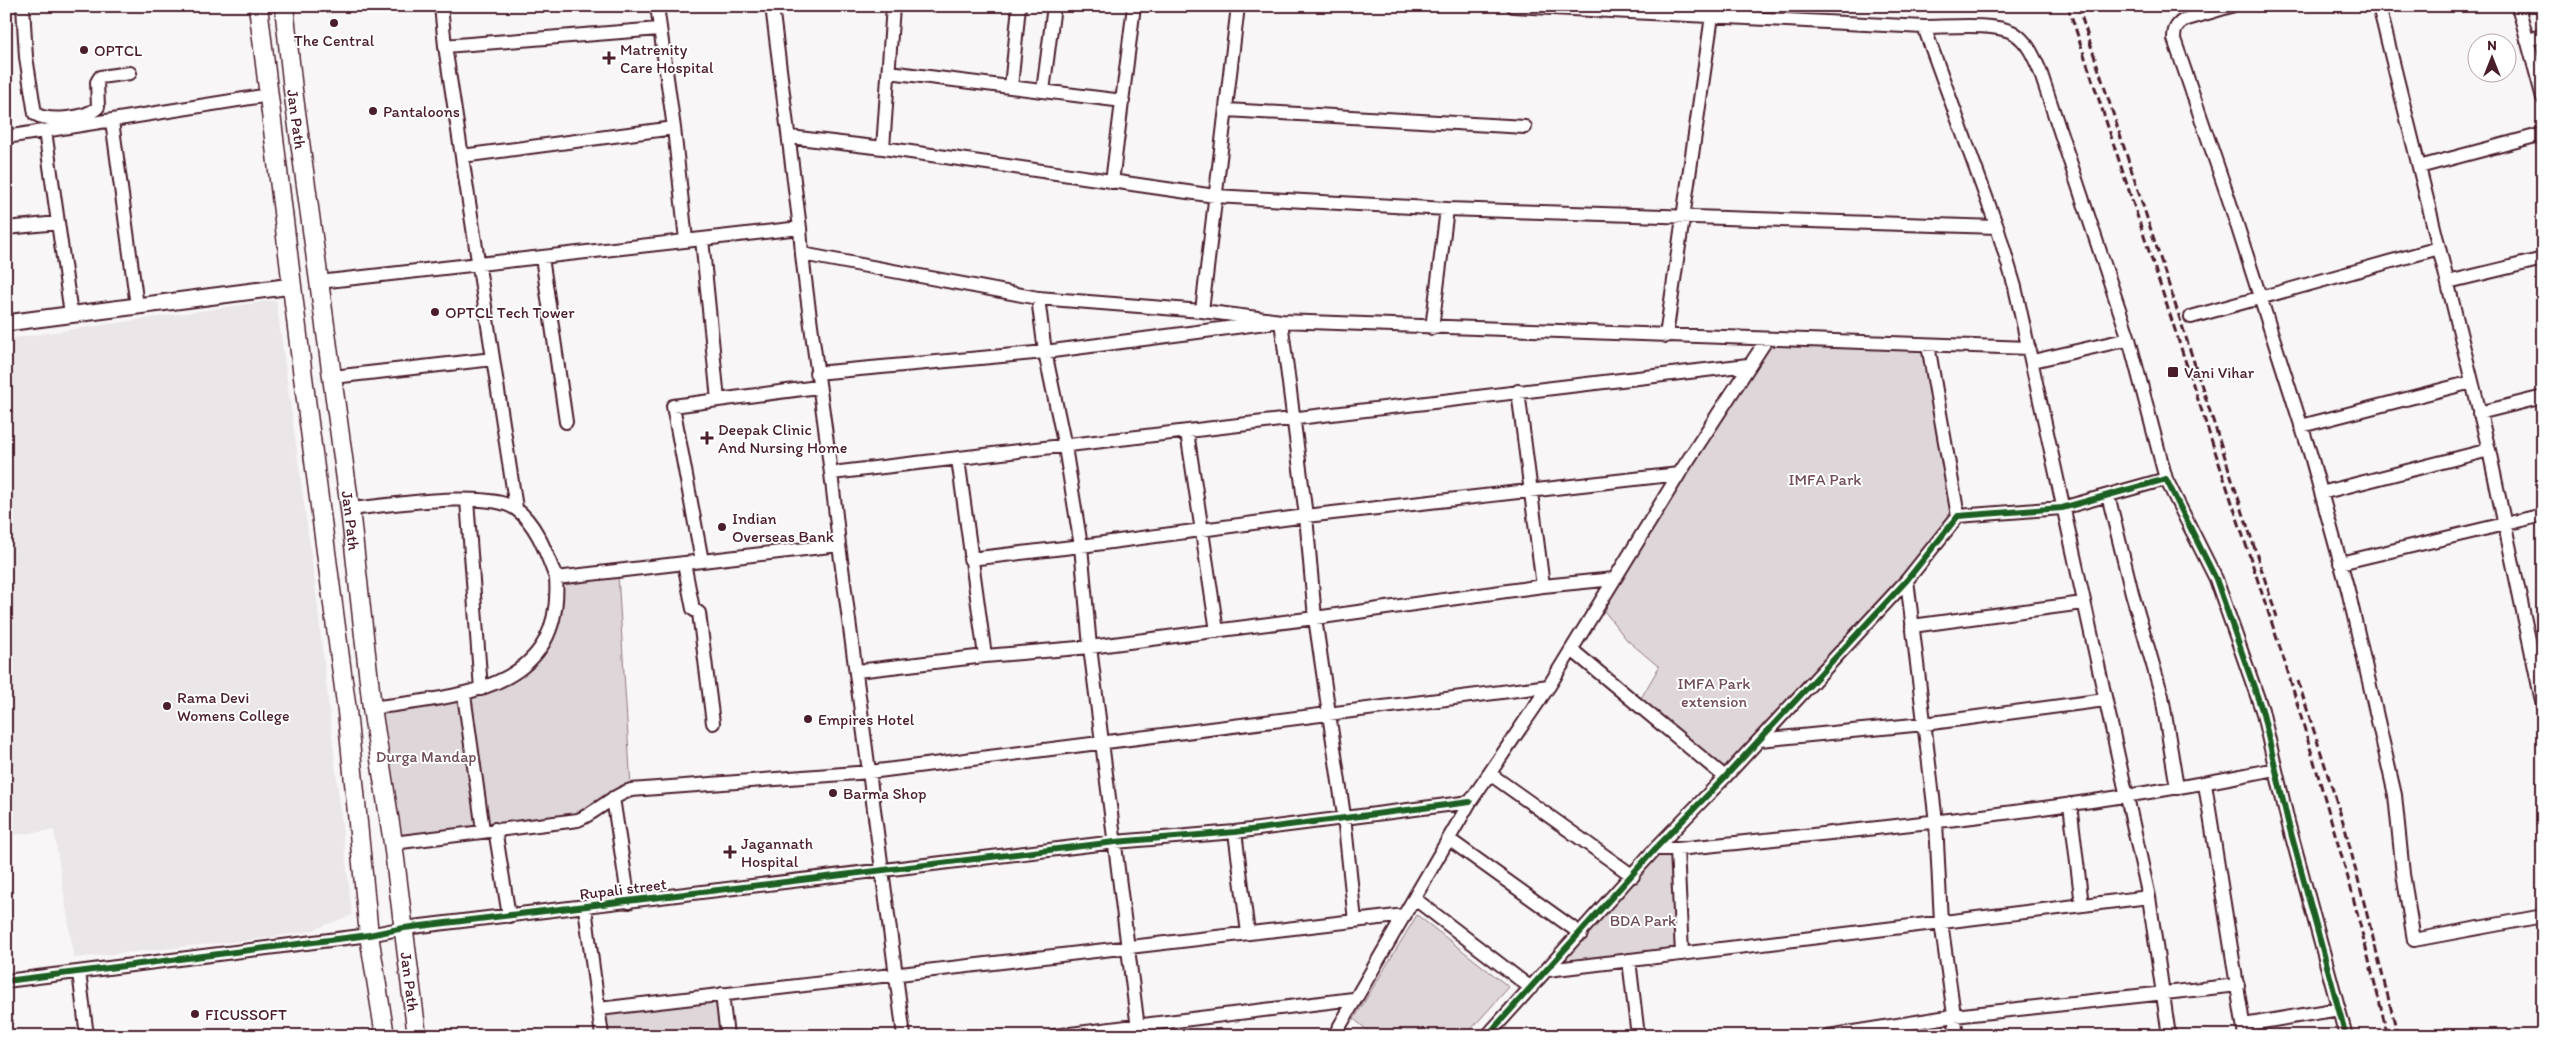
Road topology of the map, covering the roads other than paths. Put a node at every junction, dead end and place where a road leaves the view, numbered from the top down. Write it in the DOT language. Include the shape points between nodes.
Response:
graph roads {
  1 [pos="23,6"];
  2 [pos="258,6"];
  3 [pos="284,6"];
  4 [pos="441,6"];
  5 [pos="656,6"];
  6 [pos="772,6"];
  7 [pos="893,6"];
  8 [pos="1019,6"];
  9 [pos="1054,6"];
  10 [pos="1134,6"];
  11 [pos="1238,6"];
  12 [pos="1514,6"];
  13 [pos="2231,6"];
  14 [pos="2379,6"];
  15 [pos="2518,6"];
  16 [pos="1712,16"];
  17 [pos="1924,27"];
  18 [pos="659,29"];
  19 [pos="2543,35"];
  20 [pos="2527,41"];
  21 [pos="445,46"];
  22 [pos="889,72"];
  23 [pos="130,74"];
  24 [pos="1010,88"];
  25 [pos="1043,91"];
  26 [pos="269,95"];
  27 [pos="2543,98"];
  28 [pos="1123,101"];
  29 [pos="1227,110"];
  30 [pos="112,120"];
  31 [pos="1525,126"];
  32 [pos="674,128"];
  33 [pos="45,131"];
  34 [pos="2543,134"];
  35 [pos="790,136"];
  36 [pos="6,137"];
  37 [pos="883,148"];
  38 [pos="462,156"];
  39 [pos="2419,167"];
  40 [pos="1112,182"];
  41 [pos="1215,196"];
  42 [pos="1447,209"];
  43 [pos="1682,215"];
  44 [pos="58,223"];
  45 [pos="1997,227"];
  46 [pos="6,228"];
  47 [pos="800,228"];
  48 [pos="702,239"];
  49 [pos="686,240"];
  50 [pos="2439,248"];
  51 [pos="802,254"];
  52 [pos="542,257"];
  53 [pos="2543,258"];
  54 [pos="478,264"];
  55 [pos="319,282"];
  56 [pos="2448,282"];
  57 [pos="292,286"];
  58 [pos="2260,297"];
  59 [pos="1038,298"];
  60 [pos="137,306"];
  61 [pos="1202,311"];
  62 [pos="70,314"];
  63 [pos="2191,317"];
  64 [pos="1281,321"];
  65 [pos="6,323"];
  66 [pos="1432,328"];
  67 [pos="1666,336"];
  68 [pos="1767,339"];
  69 [pos="2129,339"];
  70 [pos="1928,345"];
  71 [pos="2029,348"];
  72 [pos="1045,352"];
  73 [pos="493,359"];
  74 [pos="2033,361"];
  75 [pos="1748,365"];
  76 [pos="816,373"];
  77 [pos="332,377"];
  78 [pos="2472,382"];
  79 [pos="818,388"];
  80 [pos="1518,391"];
  81 [pos="2543,398"];
  82 [pos="718,400"];
  83 [pos="2479,413"];
  84 [pos="1294,417"];
  85 [pos="566,422"];
  86 [pos="2301,426"];
  87 [pos="1187,432"];
  88 [pos="1065,446"];
  89 [pos="2488,450"];
  90 [pos="958,459"];
  91 [pos="832,473"];
  92 [pos="1679,474"];
  93 [pos="2166,479"];
  94 [pos="1530,490"];
  95 [pos="2321,493"];
  96 [pos="2108,495"];
  97 [pos="467,500"];
  98 [pos="516,508"];
  99 [pos="2062,508"];
  100 [pos="350,509"];
  101 [pos="2543,515"];
  102 [pos="1306,516"];
  103 [pos="1958,516"];
  104 [pos="2504,524"];
  105 [pos="1201,530"];
  106 [pos="839,546"];
  107 [pos="1081,546"];
  108 [pos="970,558"];
  109 [pos="702,561"];
  110 [pos="684,563"];
  111 [pos="2340,563"];
  112 [pos="556,578"];
  113 [pos="1614,579"];
  114 [pos="1907,580"];
  115 [pos="1543,586"];
  116 [pos="2084,602"];
  117 [pos="1315,618"];
  118 [pos="1912,626"];
  119 [pos="1217,631"];
  120 [pos="1090,647"];
  121 [pos="1572,650"];
  122 [pos="985,656"];
  123 [pos="857,671"];
  124 [pos="1548,686"];
  125 [pos="481,689"];
  126 [pos="464,695"];
  127 [pos="2105,700"];
  128 [pos="2543,706"];
  129 [pos="372,708"];
  130 [pos="1330,715"];
  131 [pos="713,723"];
  132 [pos="1924,724"];
  133 [pos="1760,740"];
  134 [pos="1103,744"];
  135 [pos="2275,769"];
  136 [pos="870,772"];
  137 [pos="1490,774"];
  138 [pos="1725,777"];
  139 [pos="2205,784"];
  140 [pos="2177,788"];
  141 [pos="2126,795"];
  142 [pos="613,798"];
  143 [pos="1470,802"];
  144 [pos="2070,804"];
  145 [pos="1344,816"];
  146 [pos="1936,822"];
  147 [pos="489,829"];
  148 [pos="1235,832"];
  149 [pos="1450,840"];
  150 [pos="1114,842"];
  151 [pos="393,843"];
  152 [pos="1655,849"];
  153 [pos="1676,850"];
  154 [pos="881,870"];
  155 [pos="1633,876"];
  156 [pos="2149,897"];
  157 [pos="1415,899"];
  158 [pos="629,902"];
  159 [pos="2082,905"];
  160 [pos="585,908"];
  161 [pos="1405,915"];
  162 [pos="509,916"];
  163 [pos="2543,916"];
  164 [pos="1355,921"];
  165 [pos="1941,922"];
  166 [pos="404,928"];
  167 [pos="1248,933"];
  168 [pos="1581,934"];
  169 [pos="369,935"];
  170 [pos="1128,946"];
  171 [pos="1682,954"];
  172 [pos="1629,960"];
  173 [pos="1548,970"];
  174 [pos="79,972"];
  175 [pos="896,972"];
  176 [pos="6,981"];
  177 [pos="2238,985"];
  178 [pos="1531,988"];
  179 [pos="2163,992"];
  180 [pos="722,994"];
  181 [pos="1353,999"];
  182 [pos="599,1009"];
  183 [pos="2339,1009"];
  184 [pos="1954,1016"];
  185 [pos="1138,1030"];
  186 [pos="2245,1030"];
  187 [pos="86,1036"];
  188 [pos="385,1036"];
  189 [pos="417,1036"];
  190 [pos="602,1036"];
  191 [pos="727,1036"];
  192 [pos="904,1036"];
  193 [pos="1054,1036"];
  194 [pos="1334,1036"];
  195 [pos="1487,1036"];
  196 [pos="1638,1036"];
  197 [pos="1830,1036"];
  198 [pos="1957,1036"];
  199 [pos="2169,1036"];
  200 [pos="2346,1036"];
  1 -- 23 [label="street" via="28,78 35,114 41,117 89,114 98,108 97,82 100,77"];
  2 -- 26 [label="main road, Jan Path"];
  3 -- 55 [label="main road, Jan Path"];
  4 -- 21 [label="street"];
  5 -- 18 [label="street"];
  6 -- 35 [label="street"];
  7 -- 22 [label="street"];
  8 -- 24 [label="street"];
  9 -- 25 [label="street"];
  10 -- 28 [label="street"];
  11 -- 29 [label="street"];
  12 -- 16 [label="street"];
  13 -- 58 [label="street" via="2184,20 2178,24 2174,39"];
  14 -- 39 [label="street"];
  15 -- 20 [label="street"];
  16 -- 17 [label="street"];
  16 -- 43 [label="street"];
  17 -- 45 [label="street"];
  17 -- 69 [label="street" via="2002,28 2014,33 2031,50"];
  18 -- 21 [label="street"];
  18 -- 32 [label="street"];
  19 -- 20 [label="street"];
  20 -- 27 [label="street"];
  21 -- 38 [label="street"];
  22 -- 24 [label="street"];
  22 -- 37 [label="street"];
  24 -- 25 [label="street"];
  25 -- 28 [label="street"];
  26 -- 30 [label="street"];
  26 -- 57 [label="main road, Jan Path"];
  28 -- 40 [label="street"];
  29 -- 31 [label="street"];
  29 -- 41 [label="street"];
  30 -- 33 [label="street"];
  30 -- 60 [label="street"];
  32 -- 38 [label="street"];
  32 -- 49 [label="street"];
  33 -- 36 [label="street"];
  33 -- 44 [label="street"];
  34 -- 39 [label="street"];
  35 -- 37 [label="street"];
  35 -- 47 [label="street"];
  37 -- 40 [label="street"];
  38 -- 54 [label="street"];
  39 -- 50 [label="street"];
  40 -- 41 [label="street"];
  41 -- 42 [label="street"];
  41 -- 61 [label="street"];
  42 -- 43 [label="street"];
  42 -- 66 [label="street"];
  43 -- 45 [label="street"];
  43 -- 67 [label="street"];
  44 -- 46 [label="street"];
  44 -- 62 [label="street"];
  45 -- 71 [label="street" via="2016,287"];
  47 -- 48 [label="street"];
  47 -- 51 [label="street"];
  48 -- 49 [label="street"];
  48 -- 82 [label="street"];
  49 -- 52 [label="street"];
  50 -- 56 [label="street"];
  50 -- 58 [label="street"];
  51 -- 59 [label="street"];
  51 -- 76 [label="street"];
  52 -- 54 [label="street"];
  52 -- 85 [label="street"];
  53 -- 56 [label="street"];
  54 -- 55 [label="street"];
  54 -- 73 [label="street"];
  55 -- 77 [label="main road, Jan Path"];
  56 -- 78 [label="street"];
  57 -- 60 [label="street"];
  57 -- 169 [label="main road, Jan Path" via="347,711"];
  58 -- 63 [label="street"];
  58 -- 86 [label="street"];
  59 -- 61 [label="street"];
  59 -- 72 [label="street"];
  60 -- 62 [label="street"];
  61 -- 64 [label="street"];
  62 -- 65 [label="street"];
  64 -- 66 [label="street"];
  64 -- 72 [label="street"];
  64 -- 84 [label="street"];
  66 -- 67 [label="street"];
  67 -- 68 [label="street"];
  68 -- 70 [label="street"];
  68 -- 75 [label="street"];
  69 -- 74 [label="street"];
  69 -- 93 [label="street"];
  70 -- 71 [label="street"];
  70 -- 103 [label="street"];
  71 -- 74 [label="street"];
  72 -- 76 [label="street"];
  72 -- 88 [label="street"];
  73 -- 77 [label="street"];
  73 -- 98 [label="street"];
  74 -- 99 [label="street"];
  75 -- 80 [label="street"];
  75 -- 92 [label="street"];
  76 -- 79 [label="street"];
  77 -- 100 [label="main road, Jan Path"];
  78 -- 83 [label="street"];
  78 -- 86 [label="street"];
  79 -- 82 [label="street"];
  79 -- 91 [label="street"];
  80 -- 84 [label="street"];
  80 -- 94 [label="street"];
  81 -- 83 [label="street"];
  82 -- 109 [label="street" via="673,406"];
  83 -- 89 [label="street"];
  84 -- 87 [label="street"];
  84 -- 102 [label="street"];
  86 -- 95 [label="street"];
  87 -- 88 [label="street"];
  87 -- 105 [label="street"];
  88 -- 90 [label="street"];
  88 -- 107 [label="street"];
  89 -- 95 [label="street"];
  89 -- 104 [label="street"];
  90 -- 91 [label="street"];
  90 -- 108 [label="street"];
  91 -- 106 [label="street"];
  92 -- 94 [label="street"];
  92 -- 113 [label="street"];
  93 -- 96 [label="street"];
  93 -- 135 [label="street" via="2216,579 2262,710"];
  94 -- 102 [label="street"];
  94 -- 115 [label="street"];
  95 -- 111 [label="street"];
  96 -- 99 [label="street"];
  96 -- 140 [label="street" via="2162,696"];
  97 -- 98 [label="street" via="496,502"];
  97 -- 100 [label="street"];
  97 -- 125 [label="street"];
  98 -- 112 [label="street" via="537,535"];
  99 -- 103 [label="street"];
  99 -- 116 [label="street"];
  100 -- 129 [label="main road, Jan Path"];
  101 -- 104 [label="street"];
  102 -- 105 [label="street"];
  102 -- 117 [label="street"];
  103 -- 114 [label="street"];
  104 -- 111 [label="street"];
  104 -- 128 [label="street"];
  105 -- 107 [label="street"];
  105 -- 119 [label="street"];
  106 -- 109 [label="street"];
  106 -- 123 [label="street"];
  107 -- 108 [label="street"];
  107 -- 120 [label="street"];
  108 -- 122 [label="street"];
  109 -- 110 [label="street"];
  110 -- 112 [label="street"];
  110 -- 131 [label="street" via="693,609 699,613"];
  111 -- 163 [label="street" via="2395,795 2414,940"];
  112 -- 125 [label="street" via="555,616 546,640 528,663 504,680"];
  113 -- 115 [label="street"];
  113 -- 121 [label="street"];
  114 -- 118 [label="street"];
  114 -- 133 [label="street"];
  115 -- 117 [label="street"];
  116 -- 118 [label="street"];
  116 -- 127 [label="street"];
  117 -- 119 [label="street"];
  117 -- 130 [label="street"];
  118 -- 132 [label="street"];
  119 -- 120 [label="street"];
  120 -- 122 [label="street"];
  120 -- 134 [label="street"];
  121 -- 124 [label="street"];
  121 -- 138 [label="street"];
  122 -- 123 [label="street"];
  123 -- 136 [label="street"];
  124 -- 130 [label="street"];
  124 -- 137 [label="street"];
  125 -- 126 [label="street"];
  126 -- 129 [label="street"];
  126 -- 147 [label="street"];
  127 -- 132 [label="street"];
  127 -- 141 [label="street"];
  129 -- 151 [label="main road, Jan Path"];
  130 -- 134 [label="street"];
  130 -- 145 [label="street"];
  132 -- 133 [label="street"];
  132 -- 146 [label="street"];
  133 -- 138 [label="street"];
  134 -- 136 [label="street"];
  134 -- 150 [label="street"];
  135 -- 139 [label="street"];
  135 -- 183 [label="street"];
  136 -- 142 [label="street" via="631,790"];
  136 -- 154 [label="street"];
  137 -- 143 [label="street"];
  137 -- 155 [label="street"];
  138 -- 152 [label="street"];
  139 -- 140 [label="street"];
  139 -- 177 [label="street"];
  140 -- 141 [label="street"];
  141 -- 144 [label="street"];
  141 -- 156 [label="street"];
  142 -- 147 [label="street" via="578,820"];
  142 -- 158 [label="street"];
  143 -- 145 [label="street, Rupali street"];
  143 -- 149 [label="street"];
  144 -- 146 [label="street"];
  144 -- 159 [label="street"];
  145 -- 148 [label="street, Rupali street"];
  145 -- 164 [label="street"];
  146 -- 153 [label="street"];
  146 -- 165 [label="street"];
  147 -- 151 [label="street"];
  147 -- 162 [label="street"];
  148 -- 150 [label="street, Rupali street"];
  148 -- 167 [label="street"];
  149 -- 157 [label="street"];
  149 -- 168 [label="street"];
  150 -- 154 [label="street, Rupali street"];
  150 -- 170 [label="street"];
  151 -- 166 [label="main road, Jan Path"];
  152 -- 153 [label="street"];
  152 -- 155 [label="street"];
  153 -- 171 [label="street"];
  154 -- 158 [label="street, Rupali street"];
  154 -- 175 [label="street"];
  155 -- 168 [label="street"];
  156 -- 159 [label="street"];
  156 -- 179 [label="street"];
  157 -- 161 [label="street"];
  157 -- 178 [label="street"];
  158 -- 160 [label="street, Rupali street"];
  159 -- 165 [label="street"];
  160 -- 162 [label="street, Rupali street"];
  160 -- 182 [label="street"];
  161 -- 164 [label="street"];
  161 -- 181 [label="street"];
  162 -- 166 [label="street, Rupali street"];
  164 -- 167 [label="street"];
  165 -- 171 [label="street"];
  165 -- 184 [label="street"];
  166 -- 169 [label="street, Rupali street"];
  166 -- 189 [label="main road, Jan Path"];
  167 -- 170 [label="street"];
  168 -- 173 [label="street"];
  169 -- 174 [label="street, Rupali street"];
  169 -- 188 [label="main road, Jan Path"];
  170 -- 175 [label="street"];
  170 -- 185 [label="street"];
  171 -- 172 [label="street"];
  172 -- 173 [label="street"];
  172 -- 196 [label="street"];
  173 -- 178 [label="street"];
  174 -- 176 [label="street, Rupali street"];
  174 -- 187 [label="street"];
  175 -- 180 [label="street"];
  175 -- 192 [label="street"];
  177 -- 179 [label="street"];
  177 -- 186 [label="street"];
  178 -- 195 [label="street"];
  179 -- 184 [label="street"];
  179 -- 199 [label="street"];
  180 -- 182 [label="street"];
  180 -- 191 [label="street"];
  181 -- 185 [label="street"];
  181 -- 194 [label="street"];
  182 -- 190 [label="street"];
  183 -- 186 [label="street"];
  183 -- 200 [label="street"];
  184 -- 197 [label="street"];
  184 -- 198 [label="street"];
  185 -- 193 [label="street"];
}
